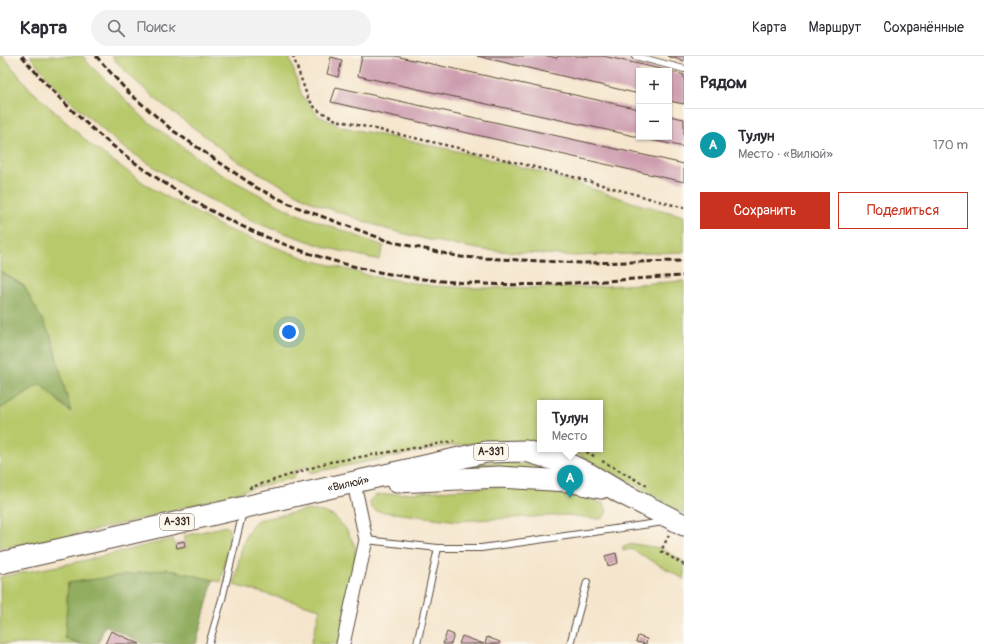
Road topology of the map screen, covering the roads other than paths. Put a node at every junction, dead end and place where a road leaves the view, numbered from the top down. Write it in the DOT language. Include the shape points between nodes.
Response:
graph roads {
  1 [pos="635,56"];
  2 [pos="684,69"];
  3 [pos="354,483"];
  4 [pos="621,493"];
  5 [pos="244,507"];
  6 [pos="680,523"];
  7 [pos="366,540"];
  8 [pos="438,548"];
  9 [pos="0,563"];
  10 [pos="587,582"];
  11 [pos="209,644"];
  12 [pos="343,644"];
  13 [pos="417,644"];
  14 [pos="570,644"];
  1 -- 2 [label="lane"];
  3 -- 4 [label="highway" via="499,477 568,481"];
  3 -- 4 [label="highway, «Вилюй» / А-331" via="486,452 526,451 568,464"];
  3 -- 5 [label="highway, «Вилюй» / А-331"];
  3 -- 7 [label="street"];
  4 -- 6 [label="highway, «Вилюй» / А-331"];
  5 -- 9 [label="highway, «Вилюй» / А-331"];
  5 -- 11 [label="lane"];
  6 -- 8 [label="lane" via="481,548"];
  7 -- 8 [label="lane"];
  7 -- 12 [label="street"];
  8 -- 13 [label="lane"];
  10 -- 14 [label="lane"];
}
